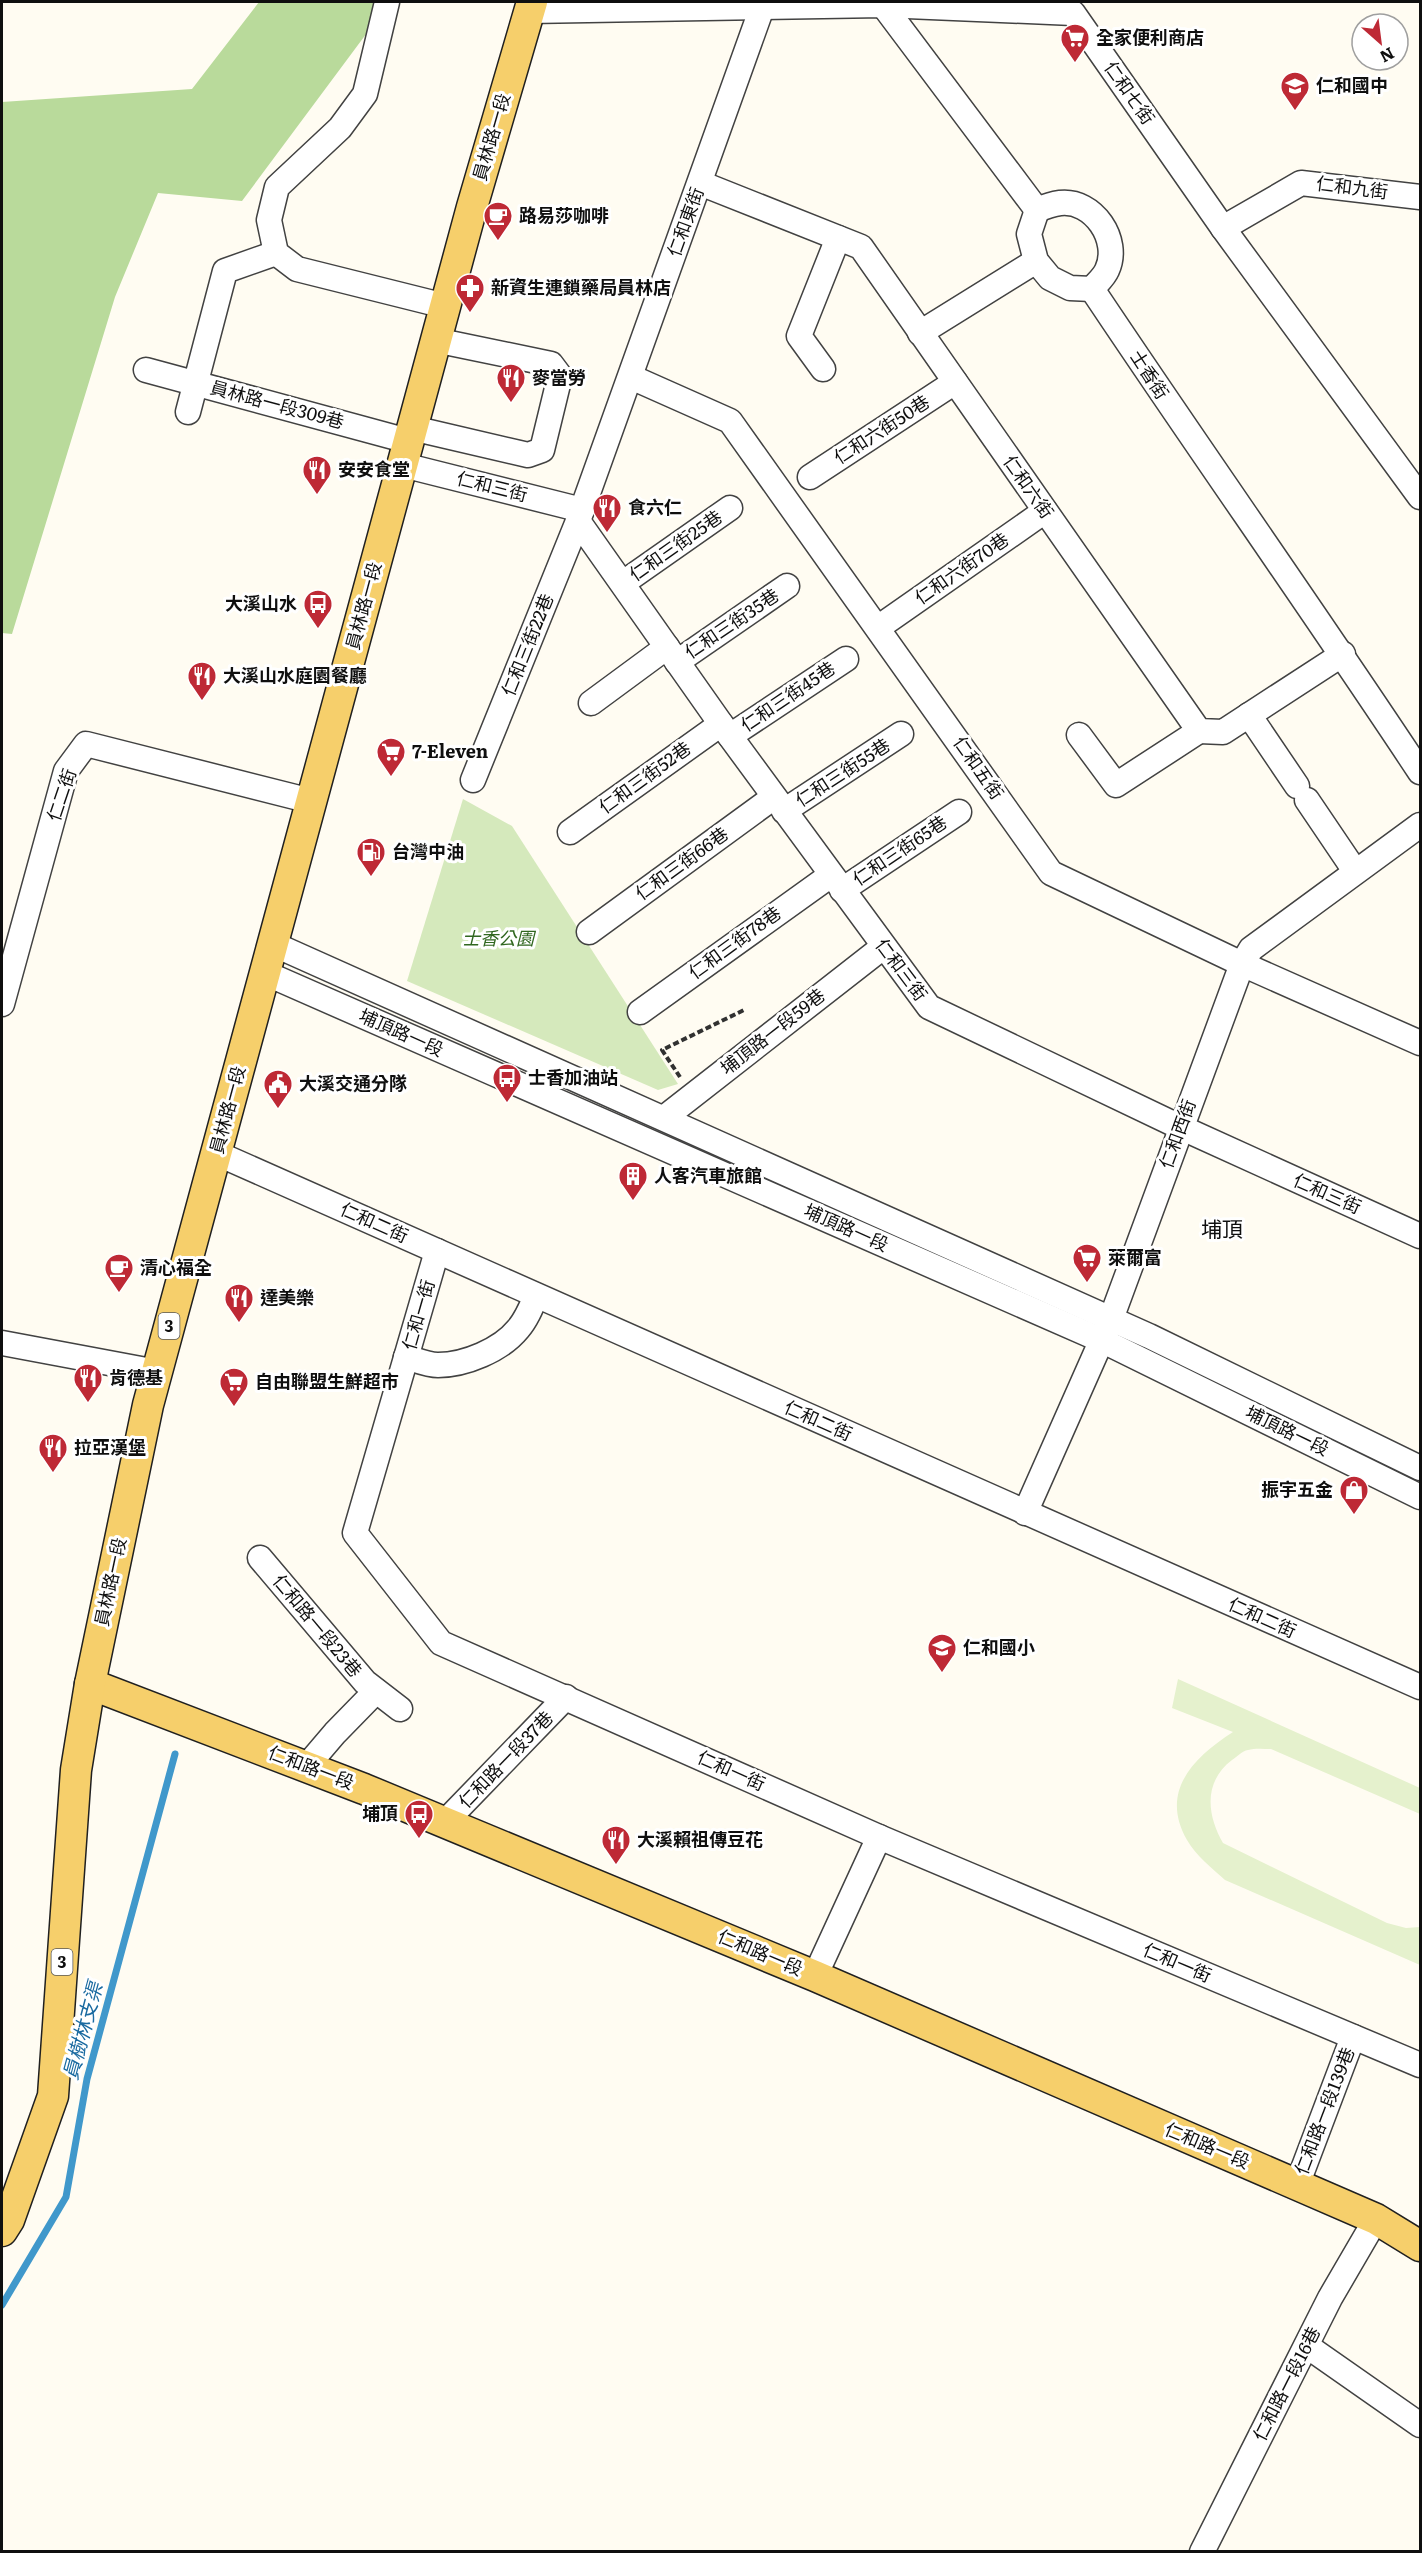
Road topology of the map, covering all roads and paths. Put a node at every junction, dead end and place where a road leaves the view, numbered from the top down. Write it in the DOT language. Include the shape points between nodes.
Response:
graph roads {
  1 [pos="387,2"];
  2 [pos="943,4"];
  3 [pos="763,5"];
  4 [pos="883,5"];
  5 [pos="531,6"];
  6 [pos="1074,7"];
  7 [pos="700,183"];
  8 [pos="1420,196"];
  9 [pos="1037,210"];
  10 [pos="1223,228"];
  11 [pos="838,238"];
  12 [pos="276,253"];
  13 [pos="1036,261"];
  14 [pos="1092,289"];
  15 [pos="445,306"];
  16 [pos="920,333"];
  17 [pos="435,340"];
  18 [pos="823,369"];
  19 [pos="146,370"];
  20 [pos="631,377"];
  21 [pos="955,382"];
  22 [pos="196,383"];
  23 [pos="188,412"];
  24 [pos="408,444"];
  25 [pos="810,477"];
  26 [pos="1420,497"];
  27 [pos="730,508"];
  28 [pos="1044,511"];
  29 [pos="580,515"];
  30 [pos="623,584"];
  31 [pos="787,586"];
  32 [pos="879,627"];
  33 [pos="672,654"];
  34 [pos="1343,654"];
  35 [pos="846,659"];
  36 [pos="591,703"];
  37 [pos="1250,715"];
  38 [pos="726,730"];
  39 [pos="1198,731"];
  40 [pos="901,734"];
  41 [pos="1079,735"];
  42 [pos="1420,772"];
  43 [pos="473,780"];
  44 [pos="311,801"];
  45 [pos="779,804"];
  46 [pos="959,812"];
  47 [pos="1420,825"];
  48 [pos="570,832"];
  49 [pos="1355,871"];
  50 [pos="837,882"];
  51 [pos="590,932"];
  52 [pos="273,945"];
  53 [pos="883,947"];
  54 [pos="1242,964"];
  55 [pos="265,973"];
  56 [pos="2,1004"];
  57 [pos="744,1010"];
  58 [pos="640,1012"];
  59 [pos="1420,1043"];
  60 [pos="692,1095"];
  61 [pos="664,1118"];
  62 [pos="1180,1127"];
  63 [pos="216,1153"];
  64 [pos="1420,1236"];
  65 [pos="437,1251"];
  66 [pos="536,1296"];
  67 [pos="1106,1330"];
  68 [pos="2,1343"];
  69 [pos="406,1357"];
  70 [pos="157,1372"];
  71 [pos="1420,1468"];
  72 [pos="1420,1497"];
  73 [pos="1025,1513"];
  74 [pos="260,1558"];
  75 [pos="90,1684"];
  76 [pos="1420,1687"];
  77 [pos="376,1691"];
  78 [pos="566,1697"];
  79 [pos="400,1709"];
  80 [pos="306,1767"];
  81 [pos="445,1822"];
  82 [pos="879,1837"];
  83 [pos="815,1976"];
  84 [pos="1353,2037"];
  85 [pos="1420,2065"];
  86 [pos="1297,2185"];
  87 [pos="1376,2219"];
  88 [pos="2,2231"];
  89 [pos="1420,2243"];
  90 [pos="1307,2346"];
  91 [pos="1420,2425"];
  92 [pos="1203,2551"];
  1 -- 12 [label="street" via="365,94 340,128 277,187 269,220"];
  2 -- 4 [label="street, 仁和七街"];
  2 -- 6 [label="street, 仁和七街"];
  3 -- 4 [label="street, 仁和七街"];
  3 -- 5 [label="street, 仁和七街"];
  3 -- 7 [label="street, 仁和東街"];
  4 -- 9 [label="street"];
  5 -- 15 [label="main road, 員林路一段 / 3"];
  6 -- 10 [label="street, 仁和七街"];
  7 -- 11 [label="street, 仁和六街"];
  7 -- 20 [label="street, 仁和東街"];
  8 -- 10 [label="street, 仁和九街" via="1301,183"];
  9 -- 13 [label="street" via="1029,234"];
  9 -- 14 [label="street" via="1061,202 1084,207 1102,223 1110,254 1107,270"];
  10 -- 26 [label="street, 仁和七街"];
  11 -- 16 [label="street, 仁和六街" via="861,247"];
  11 -- 18 [label="street" via="799,336"];
  12 -- 15 [label="street" via="297,269"];
  12 -- 22 [label="street" via="225,271"];
  13 -- 14 [label="street" via="1050,278 1070,288"];
  13 -- 16 [label="street"];
  14 -- 34 [label="street, 士香街"];
  15 -- 17 [label="main road, 員林路一段 / 3"];
  16 -- 21 [label="street, 仁和六街"];
  17 -- 24 [label="main road, 員林路一段 / 3"];
  17 -- 24 [label="street" via="551,364 560,376 543,450 528,455"];
  19 -- 22 [label="street, 員林路一段309巷"];
  20 -- 29 [label="street, 仁和東街"];
  20 -- 32 [label="street, 仁和五街" via="730,422"];
  21 -- 25 [label="street, 仁和六街50巷"];
  21 -- 28 [label="street, 仁和六街"];
  22 -- 23 [label="street"];
  22 -- 24 [label="street, 員林路一段309巷"];
  24 -- 29 [label="street, 仁和三街"];
  24 -- 44 [label="main road, 員林路一段 / 3"];
  27 -- 30 [label="street, 仁和三街25巷"];
  28 -- 32 [label="street, 仁和六街70巷"];
  28 -- 39 [label="street, 仁和六街"];
  29 -- 30 [label="street, 仁和三街"];
  29 -- 43 [label="street, 仁和三街22巷"];
  30 -- 33 [label="street, 仁和三街"];
  31 -- 33 [label="street, 仁和三街35巷"];
  32 -- 54 [label="street, 仁和五街" via="1051,873"];
  33 -- 36 [label="street, 仁和三街35巷"];
  33 -- 38 [label="street, 仁和三街"];
  34 -- 37 [label="street"];
  34 -- 42 [label="street, 士香街"];
  35 -- 38 [label="street, 仁和三街45巷"];
  37 -- 39 [label="street" via="1223,732"];
  37 -- 49 [label="street"];
  38 -- 45 [label="street, 仁和三街"];
  38 -- 48 [label="street, 仁和三街52巷"];
  39 -- 41 [label="street" via="1116,785"];
  40 -- 45 [label="street, 仁和三街55巷"];
  44 -- 52 [label="main road, 員林路一段 / 3"];
  44 -- 56 [label="street, 仁二街" via="86,744 66,771"];
  45 -- 50 [label="street, 仁和三街"];
  45 -- 51 [label="street, 仁和三街66巷"];
  46 -- 50 [label="street, 仁和三街65巷"];
  47 -- 49 [label="street, 仁和西街"];
  49 -- 54 [label="street, 仁和西街" via="1251,949"];
  50 -- 53 [label="street, 仁和三街"];
  50 -- 58 [label="street, 仁和三街78巷"];
  52 -- 55 [label="main road, 員林路一段 / 3"];
  52 -- 61 [label="street, 埔頂路一段"];
  53 -- 60 [label="street, 埔頂路一段59巷"];
  53 -- 62 [label="street, 仁和三街" via="929,1007"];
  54 -- 59 [label="street, 仁和五街"];
  54 -- 62 [label="street, 仁和西街"];
  55 -- 63 [label="main road, 員林路一段 / 3"];
  55 -- 67 [label="street, 埔頂路一段"];
  57 -- 60 [label="path" via="662,1050"];
  60 -- 61 [label="street, 埔頂路一段59巷"];
  61 -- 67 [label="street, 埔頂路一段"];
  62 -- 64 [label="street, 仁和三街"];
  62 -- 67 [label="street, 仁和西街"];
  63 -- 65 [label="street, 仁和二街"];
  63 -- 70 [label="main road, 員林路一段 / 3"];
  65 -- 66 [label="street, 仁和二街"];
  65 -- 69 [label="street, 仁和一街"];
  66 -- 69 [label="street" via="518,1330 481,1355 461,1363 436,1365"];
  66 -- 73 [label="street, 仁和二街"];
  67 -- 71 [label="street, 埔頂路一段"];
  67 -- 72 [label="street, 埔頂路一段"];
  67 -- 73 [label="street, 仁和西街"];
  68 -- 70 [label="street"];
  69 -- 78 [label="street, 仁和一街" via="355,1533 441,1643"];
  70 -- 75 [label="main road, 員林路一段 / 3"];
  73 -- 76 [label="street, 仁和二街"];
  74 -- 77 [label="street, 仁和路一段23巷"];
  75 -- 80 [label="main road, 仁和路一段"];
  75 -- 88 [label="main road, 員林路一段 / 3" via="76,1770 53,2096"];
  77 -- 79 [label="street, 仁和路一段23巷"];
  77 -- 80 [label="street, 仁和路一段23巷"];
  78 -- 81 [label="street, 仁和路一段37巷"];
  78 -- 82 [label="street, 仁和一街"];
  80 -- 81 [label="main road, 仁和路一段"];
  81 -- 83 [label="main road, 仁和路一段"];
  82 -- 83 [label="street"];
  82 -- 84 [label="street, 仁和一街"];
  83 -- 86 [label="main road, 仁和路一段"];
  84 -- 85 [label="street, 仁和一街"];
  84 -- 86 [label="street, 仁和路一段139巷"];
  86 -- 87 [label="main road, 仁和路一段"];
  87 -- 89 [label="main road, 仁和路一段"];
  87 -- 90 [label="street, 仁和路一段16巷"];
  90 -- 91 [label="street"];
  90 -- 92 [label="street, 仁和路一段16巷"];
}
